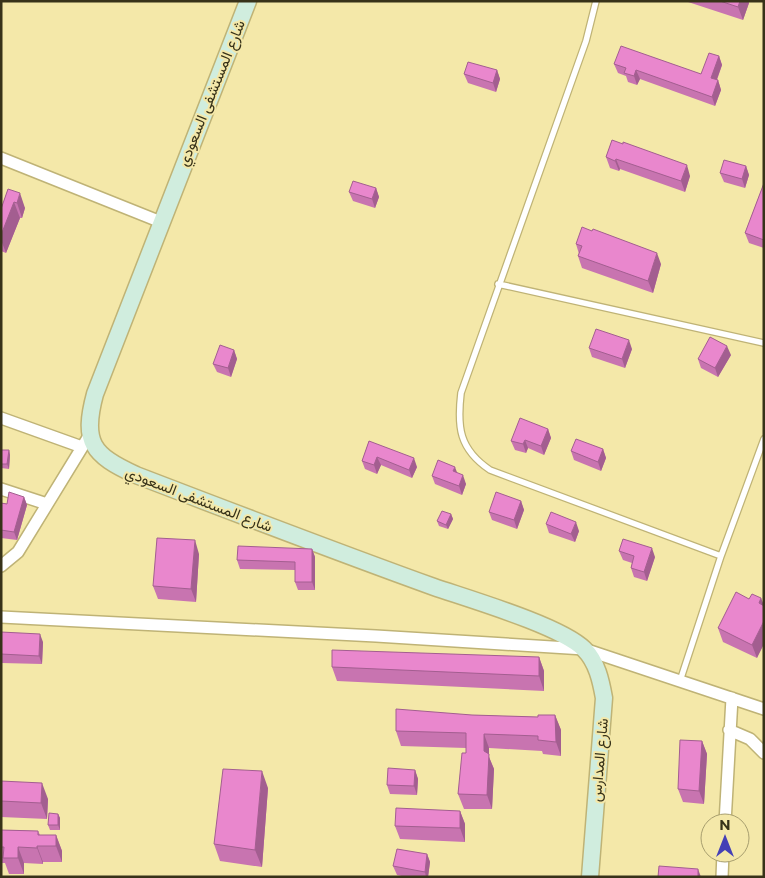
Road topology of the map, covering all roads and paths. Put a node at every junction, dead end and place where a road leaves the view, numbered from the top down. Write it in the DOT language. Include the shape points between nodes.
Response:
graph roads {
  1 [pos="248,1"];
  2 [pos="596,1"];
  3 [pos="1,158"];
  4 [pos="161,222"];
  5 [pos="498,284"];
  6 [pos="764,343"];
  7 [pos="1,418"];
  8 [pos="764,439"];
  9 [pos="86,442"];
  10 [pos="1,488"];
  11 [pos="47,504"];
  12 [pos="721,556"];
  13 [pos="1,566"];
  14 [pos="1,617"];
  15 [pos="584,649"];
  16 [pos="680,680"];
  17 [pos="732,698"];
  18 [pos="764,709"];
  19 [pos="730,730"];
  20 [pos="764,753"];
  21 [pos="726,813"];
  22 [pos="723,863"];
  23 [pos="590,877"];
  24 [pos="722,877"];
  1 -- 4 [label="street, شارع المستشفى السعودي"];
  2 -- 5 [label="lane" via="586,41"];
  3 -- 4 [label="street"];
  4 -- 9 [label="street, شارع المستشفى السعودي" via="95,394"];
  5 -- 6 [label="lane"];
  5 -- 12 [label="lane" via="461,392 459,414 464,443 474,460 490,470"];
  7 -- 9 [label="street"];
  8 -- 12 [label="lane"];
  9 -- 11 [label="street"];
  9 -- 15 [label="street, شارع المستشفى السعودي" via="117,466 136,475 524,619"];
  10 -- 11 [label="street"];
  11 -- 13 [label="street" via="18,552"];
  12 -- 16 [label="lane"];
  14 -- 15 [label="street"];
  15 -- 16 [label="street"];
  15 -- 23 [label="street, شارع المدارس" via="600,676 604,698"];
  16 -- 17 [label="street"];
  17 -- 18 [label="street"];
  17 -- 19 [label="street"];
  19 -- 20 [label="street" via="750,739"];
  19 -- 21 [label="street"];
  22 -- 24 [label="street"];
}
